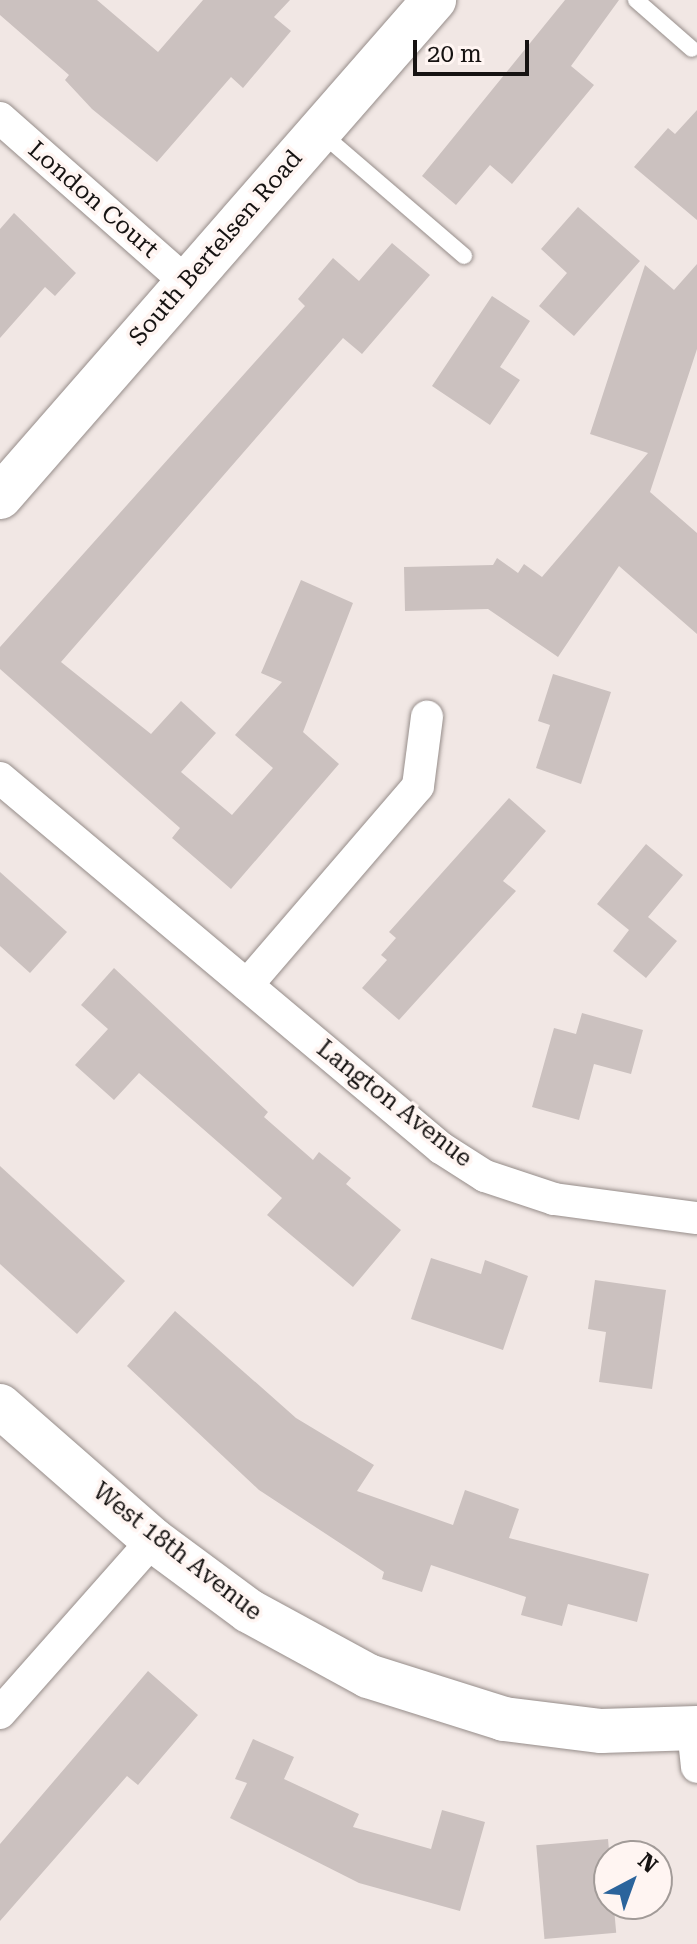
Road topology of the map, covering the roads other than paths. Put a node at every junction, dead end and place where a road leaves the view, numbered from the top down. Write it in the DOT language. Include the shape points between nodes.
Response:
graph roads {
  1 [pos="434,0"];
  2 [pos="636,0"];
  3 [pos="692,49"];
  4 [pos="0,118"];
  5 [pos="319,131"];
  6 [pos="464,256"];
  7 [pos="186,282"];
  8 [pos="0,497"];
  9 [pos="427,717"];
  10 [pos="0,778"];
  11 [pos="247,985"];
  12 [pos="697,1218"];
  13 [pos="0,1406"];
  14 [pos="153,1540"];
  15 [pos="0,1713"];
  16 [pos="696,1741"];
  1 -- 5 [label="street, South Bertelsen Road"];
  2 -- 3 [label="lane"];
  4 -- 7 [label="street, London Court"];
  5 -- 6 [label="lane"];
  5 -- 7 [label="street, South Bertelsen Road"];
  7 -- 8 [label="street, South Bertelsen Road"];
  9 -- 11 [label="street" via="418,786"];
  10 -- 11 [label="street, Langton Avenue"];
  11 -- 12 [label="street, Langton Avenue" via="441,1148 485,1176 554,1199"];
  13 -- 14 [label="street, West 18th Avenue"];
  14 -- 15 [label="street"];
  14 -- 16 [label="street, West 18th Avenue" via="312,1647 434,1700 504,1719"];
}
